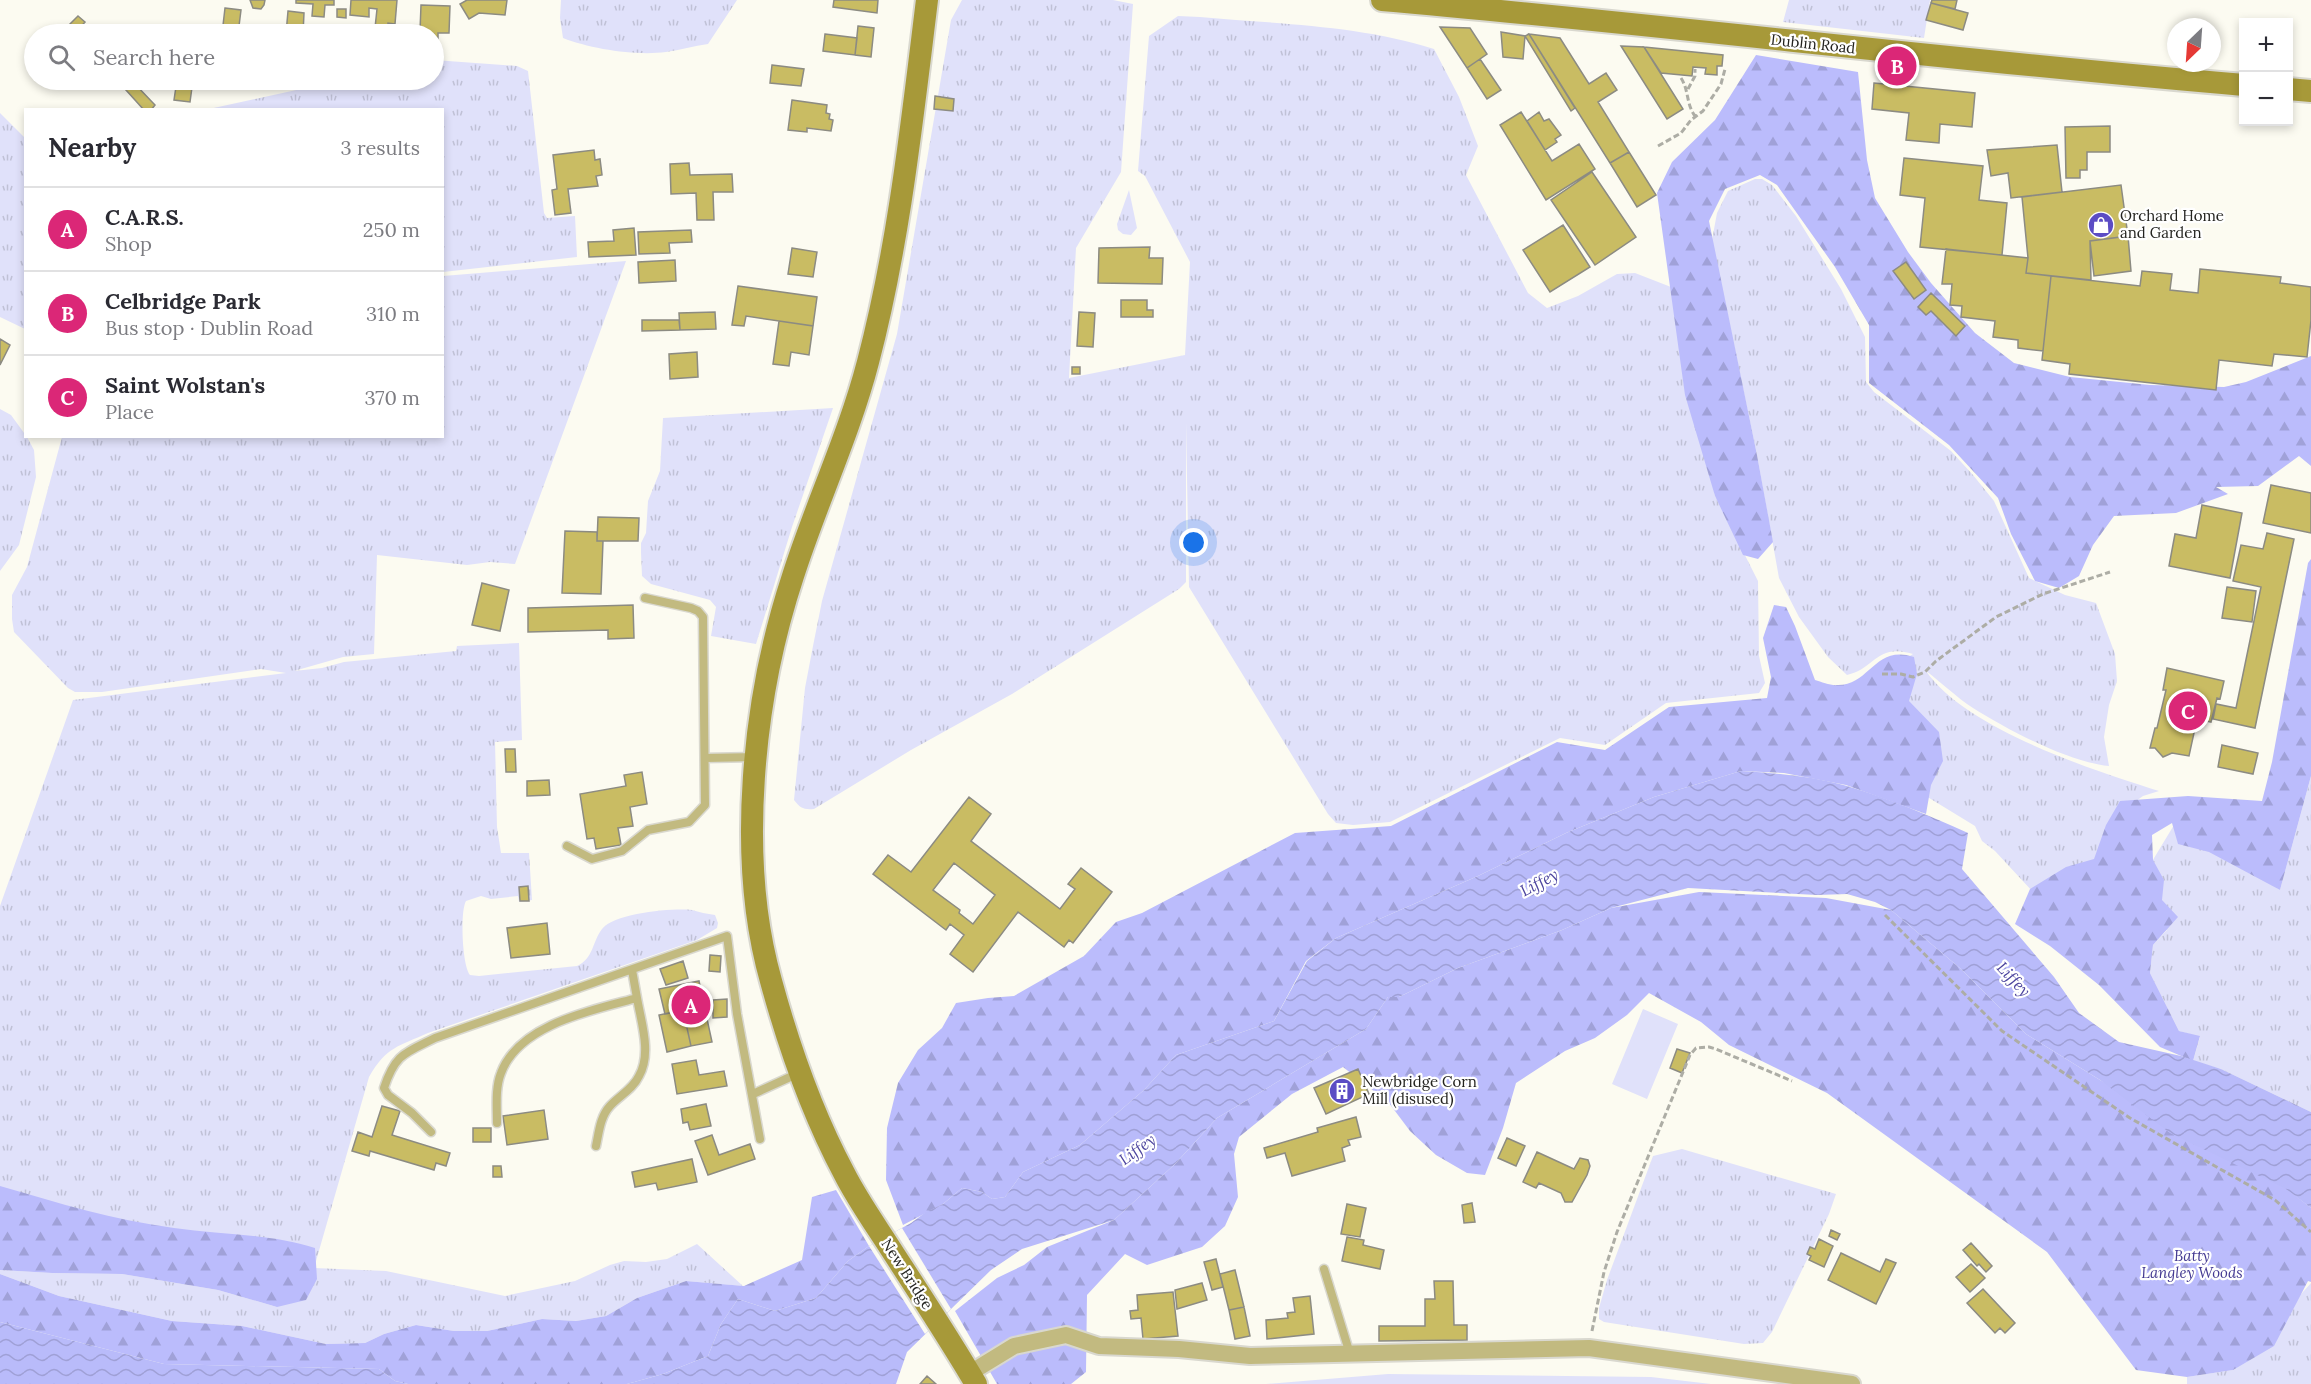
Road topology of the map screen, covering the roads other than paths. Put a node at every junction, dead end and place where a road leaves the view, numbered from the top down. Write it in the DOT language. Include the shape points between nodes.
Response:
graph roads {
  1 [pos="927,0"];
  2 [pos="1382,0"];
  3 [pos="2239,85"];
  4 [pos="2293,89"];
  5 [pos="2311,91"];
  6 [pos="645,598"];
  7 [pos="756,757"];
  8 [pos="705,758"];
  9 [pos="567,846"];
  10 [pos="632,970"];
  11 [pos="637,998"];
  12 [pos="801,1072"];
  13 [pos="753,1094"];
  14 [pos="497,1123"];
  15 [pos="431,1132"];
  16 [pos="760,1138"];
  17 [pos="596,1146"];
  18 [pos="1324,1269"];
  19 [pos="1350,1354"];
  20 [pos="973,1378"];
  21 [pos="1852,1384"];
  1 -- 7 [label="main road, New Bridge" via="897,221 872,348 839,455 792,578 767,677"];
  2 -- 3 [label="main road, Dublin Road"];
  4 -- 5 [label="main road"];
  6 -- 8 [label="lane" via="691,608 704,617"];
  7 -- 8 [label="lane"];
  7 -- 12 [label="main road, New Bridge" via="753,838 758,919 771,981"];
  8 -- 9 [label="lane" via="705,805 689,822 648,830 622,851 592,859"];
  10 -- 11 [label="lane"];
  10 -- 13 [label="lane" via="727,936"];
  10 -- 15 [label="lane" via="435,1038 406,1053 391,1066 384,1088"];
  11 -- 14 [label="lane" via="569,1018 520,1044 498,1083"];
  11 -- 17 [label="lane" via="645,1043 640,1076 603,1116"];
  12 -- 13 [label="lane"];
  12 -- 20 [label="main road, New Bridge" via="829,1143 866,1210"];
  13 -- 16 [label="lane"];
  18 -- 19 [label="lane"];
  19 -- 20 [label="street" via="1250,1356 1100,1346 1066,1335 1014,1346"];
  19 -- 21 [label="street" via="1589,1348"];
}
